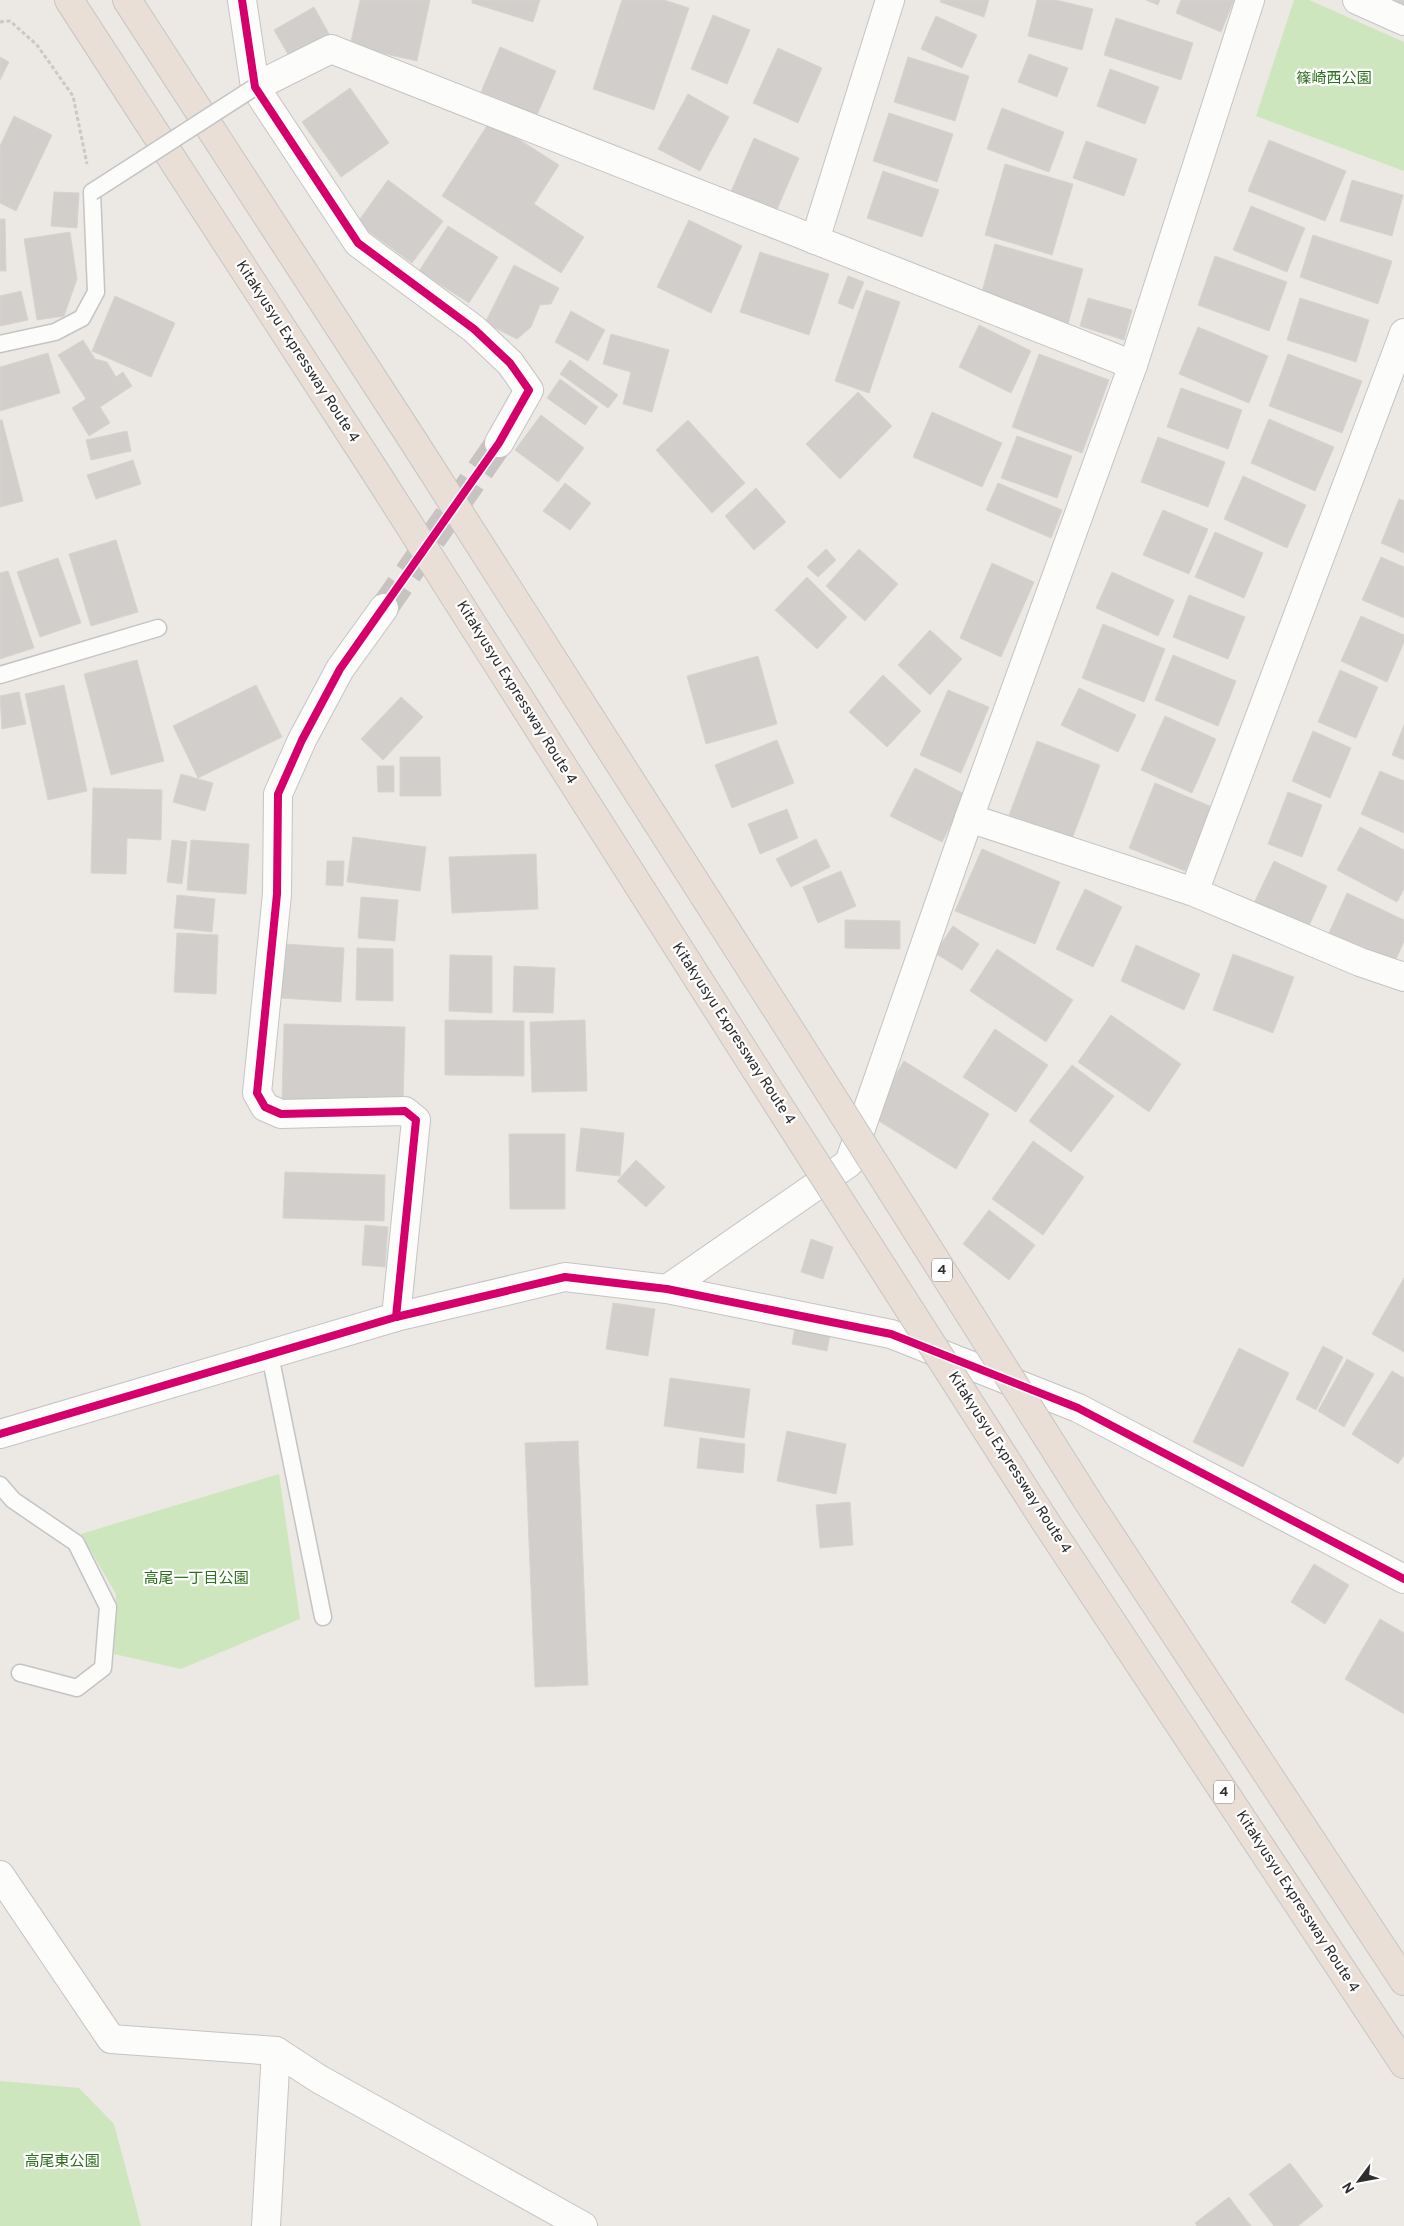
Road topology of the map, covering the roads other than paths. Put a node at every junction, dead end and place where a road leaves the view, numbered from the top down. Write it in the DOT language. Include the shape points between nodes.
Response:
graph roads {
  1 [pos="69,0"];
  2 [pos="126,0"];
  3 [pos="242,0"];
  4 [pos="890,0"];
  5 [pos="1250,0"];
  6 [pos="1357,0"];
  7 [pos="1404,21"];
  8 [pos="255,87"];
  9 [pos="816,240"];
  10 [pos="1404,332"];
  11 [pos="0,344"];
  12 [pos="1133,365"];
  13 [pos="499,443"];
  14 [pos="384,608"];
  15 [pos="158,628"];
  16 [pos="0,675"];
  17 [pos="969,818"];
  18 [pos="1194,892"];
  19 [pos="1404,978"];
  20 [pos="667,1289"];
  21 [pos="396,1317"];
  22 [pos="270,1355"];
  23 [pos="0,1434"];
  24 [pos="0,1485"];
  25 [pos="1404,1579"];
  26 [pos="323,1617"];
  27 [pos="20,1673"];
  28 [pos="0,1875"];
  29 [pos="1404,1981"];
  30 [pos="276,2050"];
  31 [pos="1404,2064"];
  32 [pos="266,2226"];
  33 [pos="583,2226"];
  1 -- 31 [label="highway, Kitakyusyu Expressway Route 4 / 4, bridge" via="378,476 1045,1521"];
  2 -- 29 [label="highway, 4, bridge" via="414,442 1087,1500"];
  3 -- 8 [label="street"];
  4 -- 9 [label="street"];
  5 -- 12 [label="street"];
  6 -- 7 [label="street"];
  8 -- 9 [label="street" via="332,49"];
  8 -- 11 [label="lane, bridge" via="92,192 96,292 82,318 55,332"];
  8 -- 13 [label="street" via="358,243 474,329 510,363 529,390"];
  9 -- 12 [label="street"];
  10 -- 18 [label="street"];
  12 -- 17 [label="street"];
  14 -- 21 [label="street" via="340,669 278,794 277,894 257,1093 264,1108 281,1114 405,1111 416,1120"];
  15 -- 16 [label="lane"];
  17 -- 18 [label="street"];
  17 -- 20 [label="street" via="849,1163"];
  18 -- 19 [label="street"];
  20 -- 21 [label="street" via="565,1277"];
  20 -- 25 [label="street" via="891,1334 1078,1408"];
  21 -- 22 [label="street"];
  22 -- 23 [label="street"];
  22 -- 26 [label="lane"];
  24 -- 27 [label="lane" via="12,1500 76,1543 108,1606 102,1668 77,1688"];
  28 -- 30 [label="street" via="112,2039"];
  30 -- 32 [label="street"];
  30 -- 33 [label="street" via="319,2078"];
}
